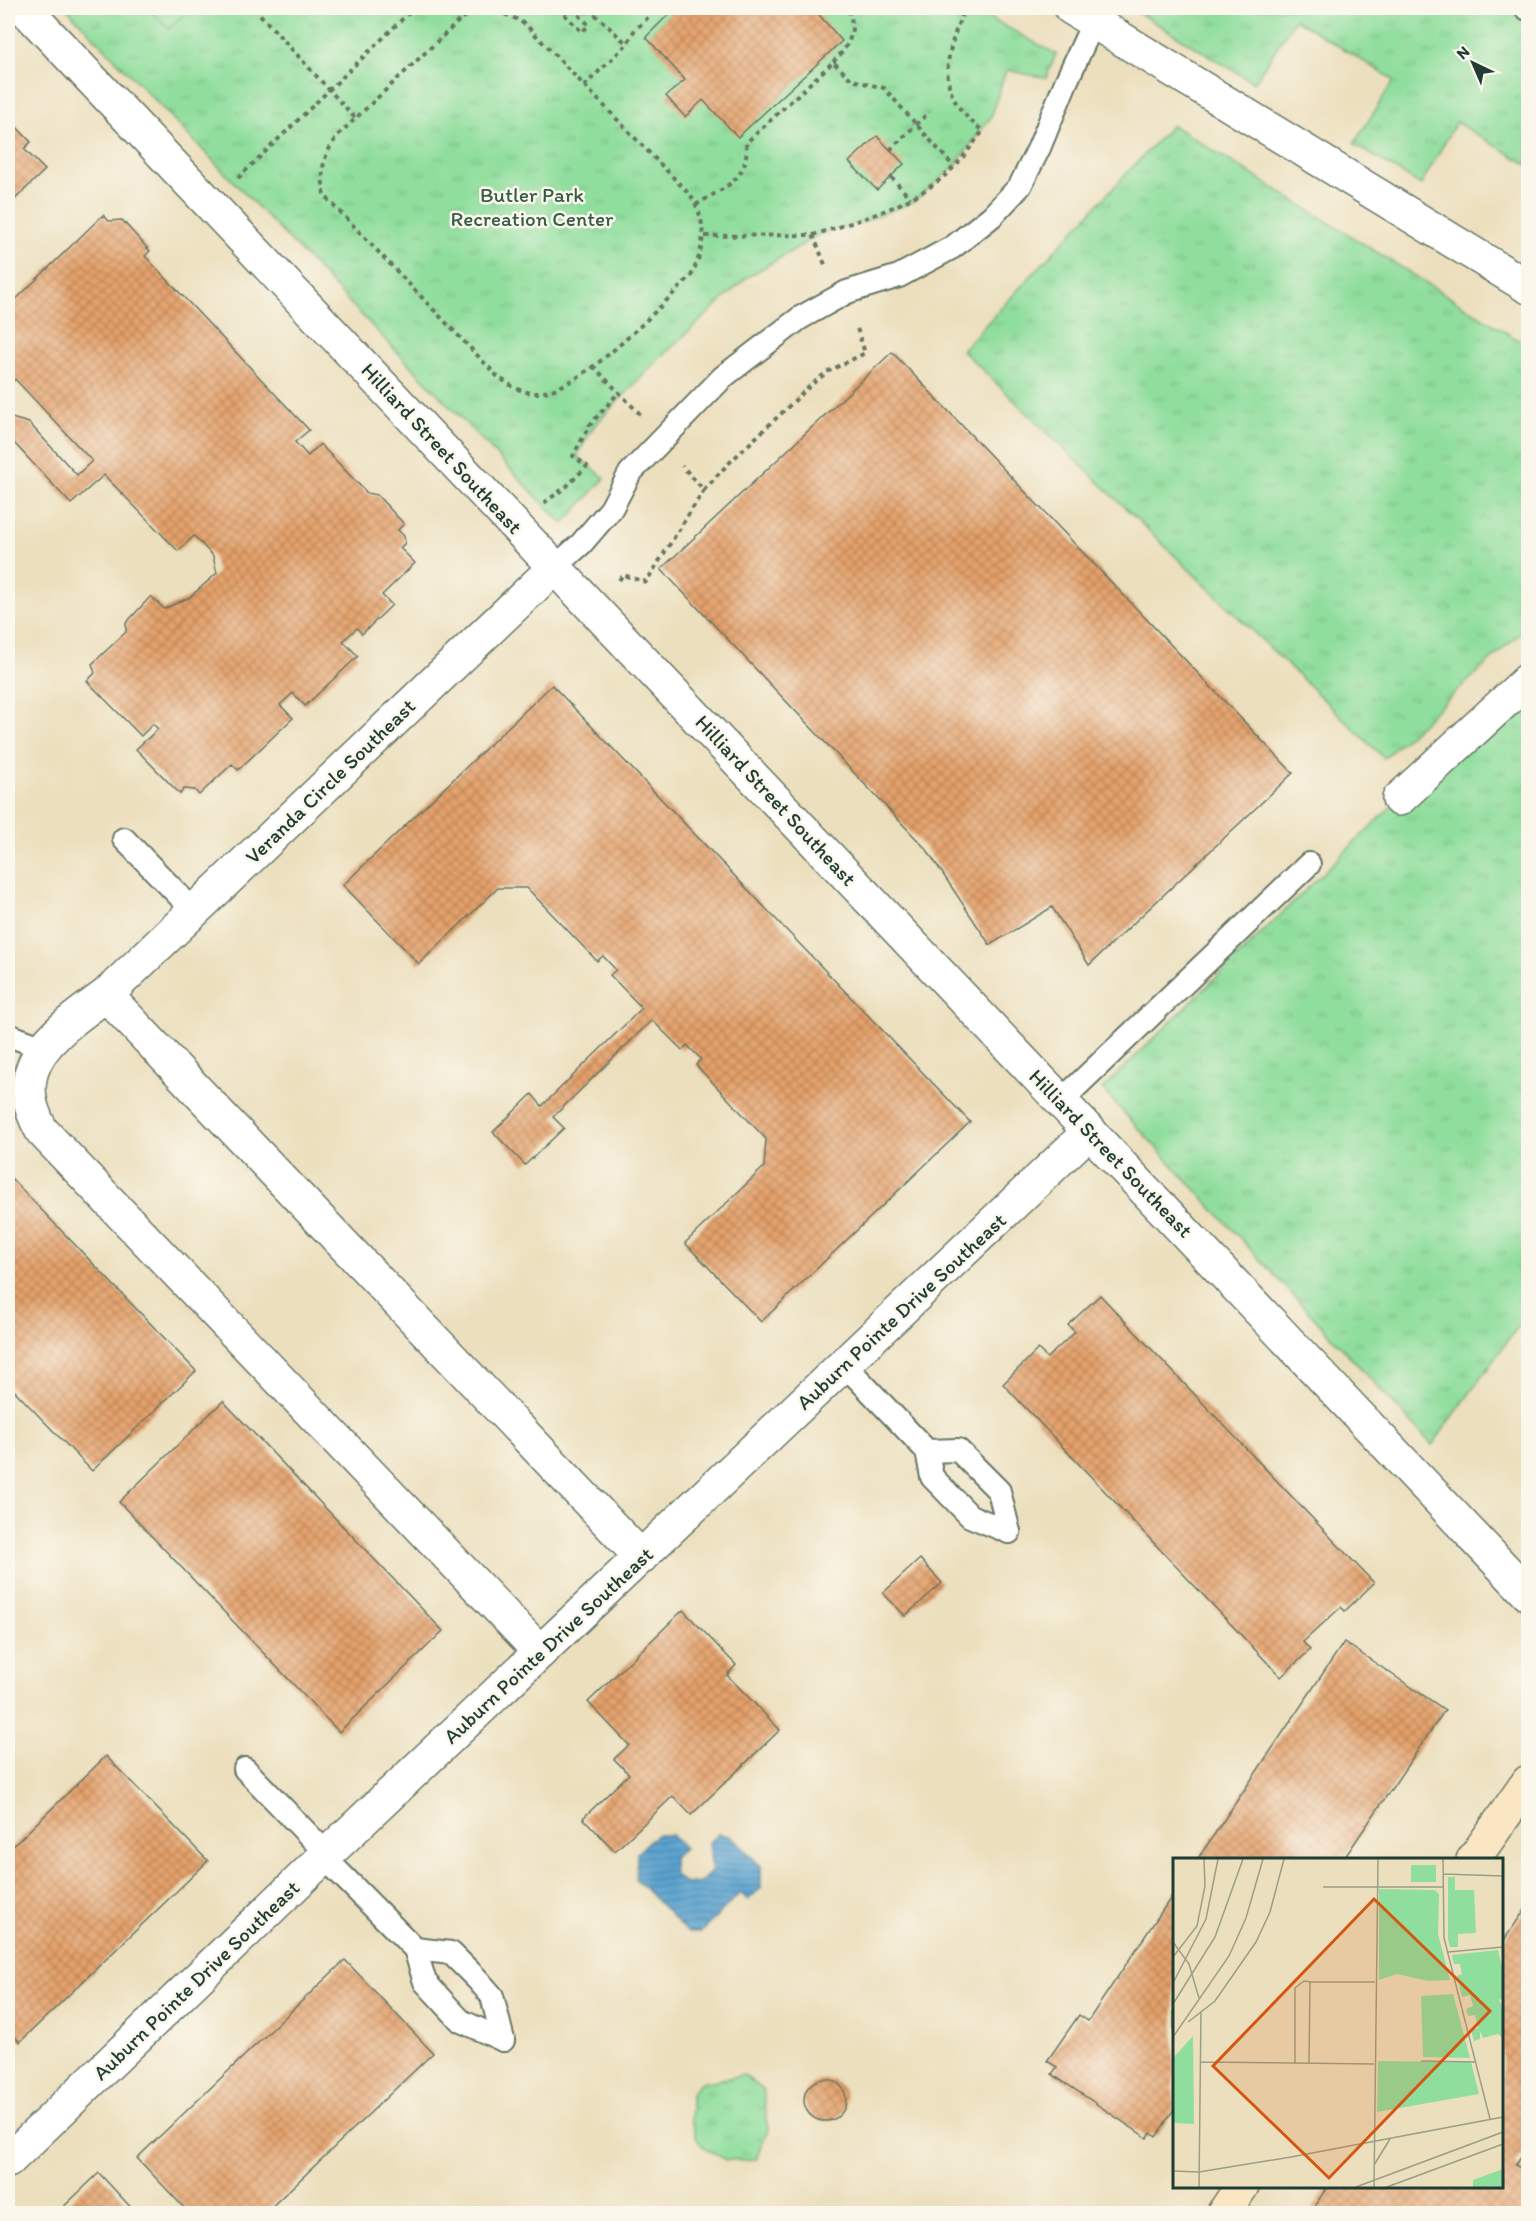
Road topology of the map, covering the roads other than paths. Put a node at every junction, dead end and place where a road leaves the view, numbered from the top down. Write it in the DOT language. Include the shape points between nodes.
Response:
graph roads {
  1 [pos="24,8"];
  2 [pos="1088,12"];
  3 [pos="1528,287"];
  4 [pos="555,567"];
  5 [pos="1528,680"];
  6 [pos="1399,799"];
  7 [pos="124,839"];
  8 [pos="1309,864"];
  9 [pos="194,911"];
  10 [pos="106,995"];
  11 [pos="8,1035"];
  12 [pos="44,1048"];
  13 [pos="1061,1101"];
  14 [pos="1090,1131"];
  15 [pos="844,1364"];
  16 [pos="927,1451"];
  17 [pos="641,1557"];
  18 [pos="1528,1594"];
  19 [pos="540,1652"];
  20 [pos="245,1769"];
  21 [pos="1528,1782"];
  22 [pos="326,1855"];
  23 [pos="1474,1858"];
  24 [pos="415,1949"];
  25 [pos="8,2161"];
  26 [pos="1241,2188"];
  27 [pos="1223,2214"];
  1 -- 4 [label="street, Hilliard Street Southeast"];
  2 -- 3 [label="street"];
  2 -- 4 [label="lane" via="1039,148 1020,186 992,216 953,247 908,272 848,292 800,318 723,377 630,473 611,509"];
  4 -- 9 [label="street, Veranda Circle Southeast"];
  4 -- 13 [label="street, Hilliard Street Southeast"];
  5 -- 6 [label="street"];
  7 -- 9 [label="lane"];
  8 -- 13 [label="lane"];
  9 -- 10 [label="street, Veranda Circle Southeast"];
  10 -- 12 [label="street, Veranda Circle Southeast" via="61,1029"];
  10 -- 17 [label="street"];
  11 -- 12 [label="lane"];
  12 -- 19 [label="street, Veranda Circle Southeast" via="36,1058 28,1088 29,1104 42,1131"];
  13 -- 14 [label="street, Hilliard Street Southeast"];
  14 -- 15 [label="street, Auburn Pointe Drive Southeast"];
  14 -- 18 [label="street, Hilliard Street Southeast"];
  15 -- 16 [label="lane"];
  15 -- 17 [label="street, Auburn Pointe Drive Southeast"];
  17 -- 19 [label="street, Auburn Pointe Drive Southeast"];
  19 -- 22 [label="street, Auburn Pointe Drive Southeast"];
  20 -- 22 [label="lane"];
  21 -- 23 [label="main road"];
  22 -- 24 [label="lane"];
  22 -- 25 [label="street, Auburn Pointe Drive Southeast"];
  26 -- 27 [label="main road"];
}
